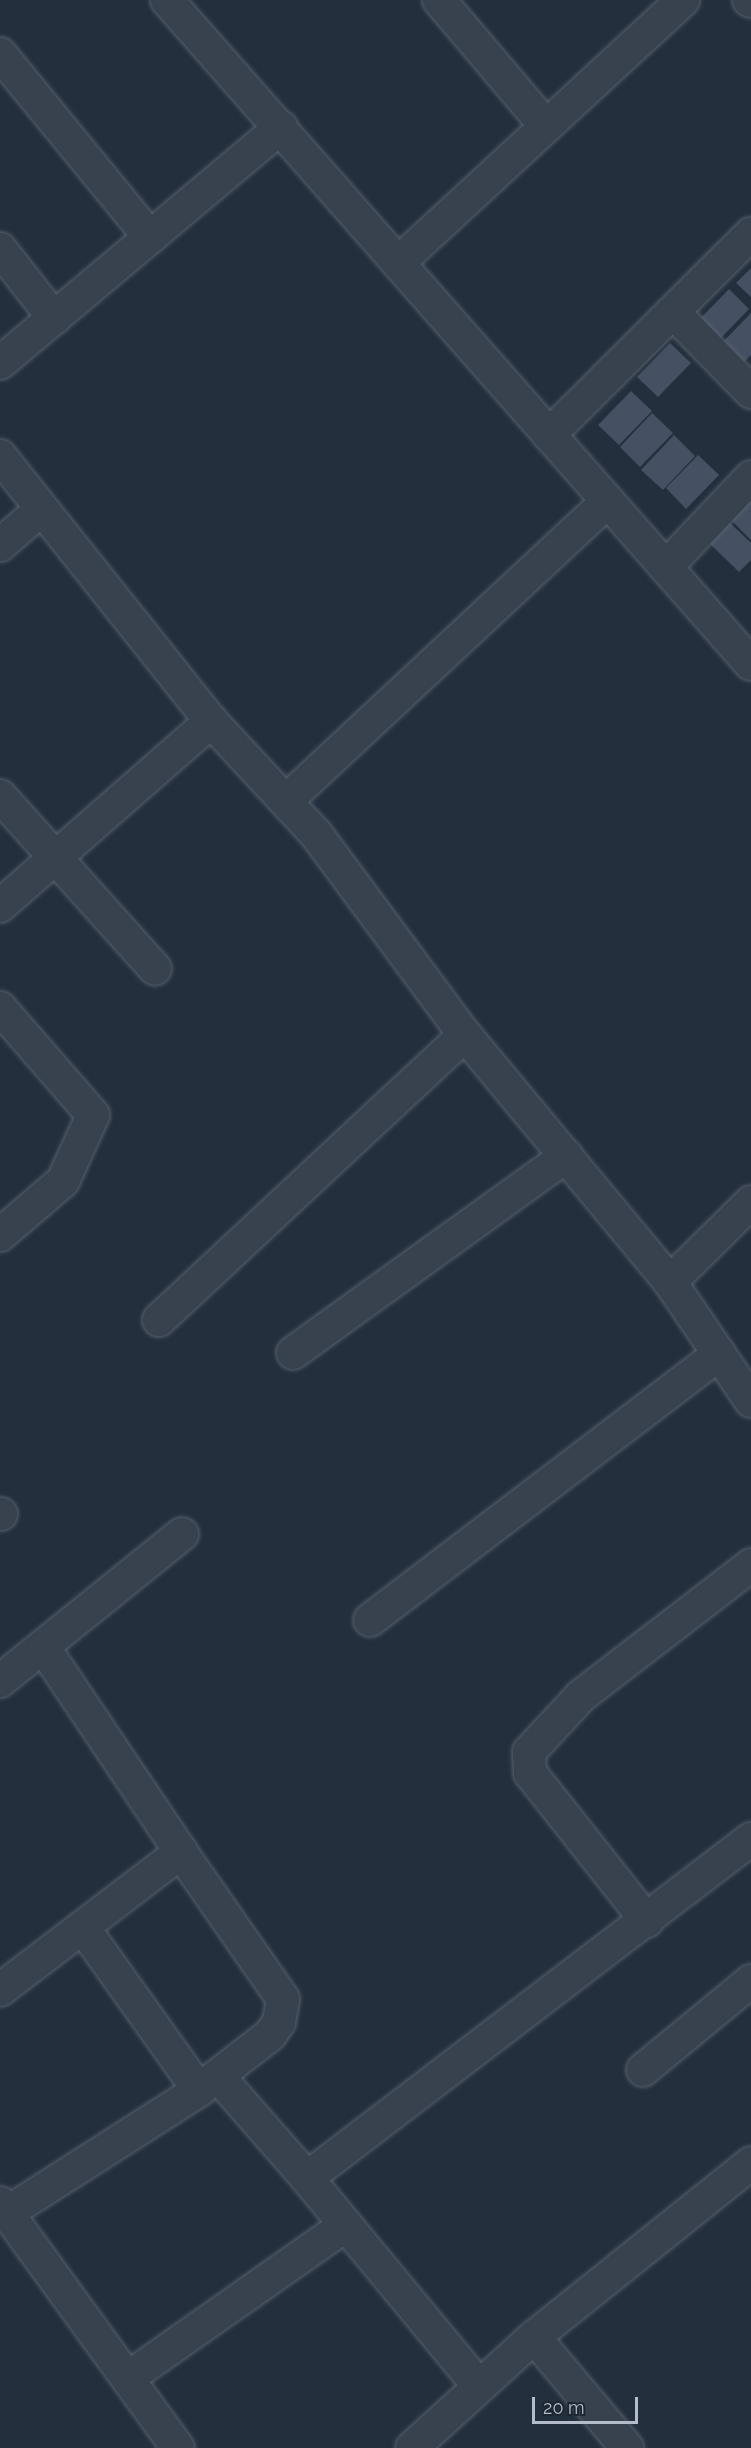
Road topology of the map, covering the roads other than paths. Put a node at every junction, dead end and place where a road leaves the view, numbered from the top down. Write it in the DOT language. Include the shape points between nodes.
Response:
graph roads {
  1 [pos="167,0"];
  2 [pos="439,0"];
  3 [pos="683,0"];
  4 [pos="0,54"];
  5 [pos="546,126"];
  6 [pos="281,127"];
  7 [pos="751,234"];
  8 [pos="150,237"];
  9 [pos="0,249"];
  10 [pos="398,263"];
  11 [pos="673,312"];
  12 [pos="54,318"];
  13 [pos="0,363"];
  14 [pos="751,392"];
  15 [pos="549,435"];
  16 [pos="0,456"];
  17 [pos="751,477"];
  18 [pos="608,501"];
  19 [pos="42,509"];
  20 [pos="0,545"];
  21 [pos="666,567"];
  22 [pos="751,664"];
  23 [pos="211,721"];
  24 [pos="0,796"];
  25 [pos="286,801"];
  26 [pos="54,856"];
  27 [pos="0,906"];
  28 [pos="155,969"];
  29 [pos="0,1008"];
  30 [pos="465,1035"];
  31 [pos="566,1156"];
  32 [pos="751,1202"];
  33 [pos="0,1234"];
  34 [pos="670,1282"];
  35 [pos="159,1320"];
  36 [pos="293,1353"];
  37 [pos="719,1354"];
  38 [pos="751,1401"];
  39 [pos="182,1534"];
  40 [pos="751,1565"];
  41 [pos="370,1620"];
  42 [pos="44,1648"];
  43 [pos="0,1681"];
  44 [pos="751,1839"];
  45 [pos="181,1852"];
  46 [pos="647,1921"];
  47 [pos="84,1929"];
  48 [pos="751,1981"];
  49 [pos="0,1990"];
  50 [pos="643,2070"];
  51 [pos="209,2083"];
  52 [pos="751,2163"];
  53 [pos="307,2178"];
  54 [pos="3,2208"];
  55 [pos="346,2225"];
  56 [pos="534,2337"];
  57 [pos="128,2378"];
  58 [pos="479,2386"];
  59 [pos="178,2448"];
  60 [pos="412,2448"];
  61 [pos="627,2448"];
  1 -- 6 [label="street"];
  2 -- 5 [label="street"];
  3 -- 5 [label="street"];
  4 -- 8 [label="street"];
  5 -- 10 [label="street"];
  6 -- 8 [label="street"];
  6 -- 10 [label="street"];
  7 -- 11 [label="street"];
  8 -- 12 [label="street"];
  9 -- 12 [label="street"];
  10 -- 15 [label="street"];
  11 -- 14 [label="street"];
  11 -- 15 [label="street"];
  12 -- 13 [label="street"];
  15 -- 18 [label="street"];
  16 -- 19 [label="street"];
  17 -- 21 [label="street"];
  18 -- 21 [label="street"];
  18 -- 25 [label="street"];
  19 -- 20 [label="street"];
  19 -- 23 [label="street"];
  21 -- 22 [label="street"];
  23 -- 25 [label="street"];
  23 -- 26 [label="street"];
  24 -- 26 [label="street"];
  25 -- 30 [label="street" via="316,834"];
  26 -- 27 [label="street"];
  26 -- 28 [label="street"];
  29 -- 33 [label="street" via="93,1115 63,1181"];
  30 -- 31 [label="street"];
  30 -- 35 [label="street"];
  31 -- 34 [label="street"];
  31 -- 36 [label="street"];
  32 -- 34 [label="street"];
  34 -- 37 [label="street"];
  37 -- 38 [label="street"];
  37 -- 41 [label="street"];
  39 -- 42 [label="street"];
  40 -- 46 [label="street" via="581,1696 529,1752 530,1773"];
  42 -- 43 [label="street"];
  42 -- 45 [label="street"];
  44 -- 46 [label="street"];
  45 -- 47 [label="street"];
  45 -- 51 [label="street" via="283,1999 283,2011 270,2035"];
  46 -- 53 [label="street"];
  47 -- 49 [label="street"];
  47 -- 51 [label="street"];
  48 -- 50 [label="street"];
  51 -- 53 [label="street"];
  51 -- 54 [label="street"];
  52 -- 56 [label="street"];
  53 -- 55 [label="street"];
  54 -- 57 [label="street"];
  55 -- 57 [label="street"];
  55 -- 58 [label="street"];
  56 -- 58 [label="street"];
  56 -- 61 [label="street"];
  57 -- 59 [label="street"];
  58 -- 60 [label="street"];
}
